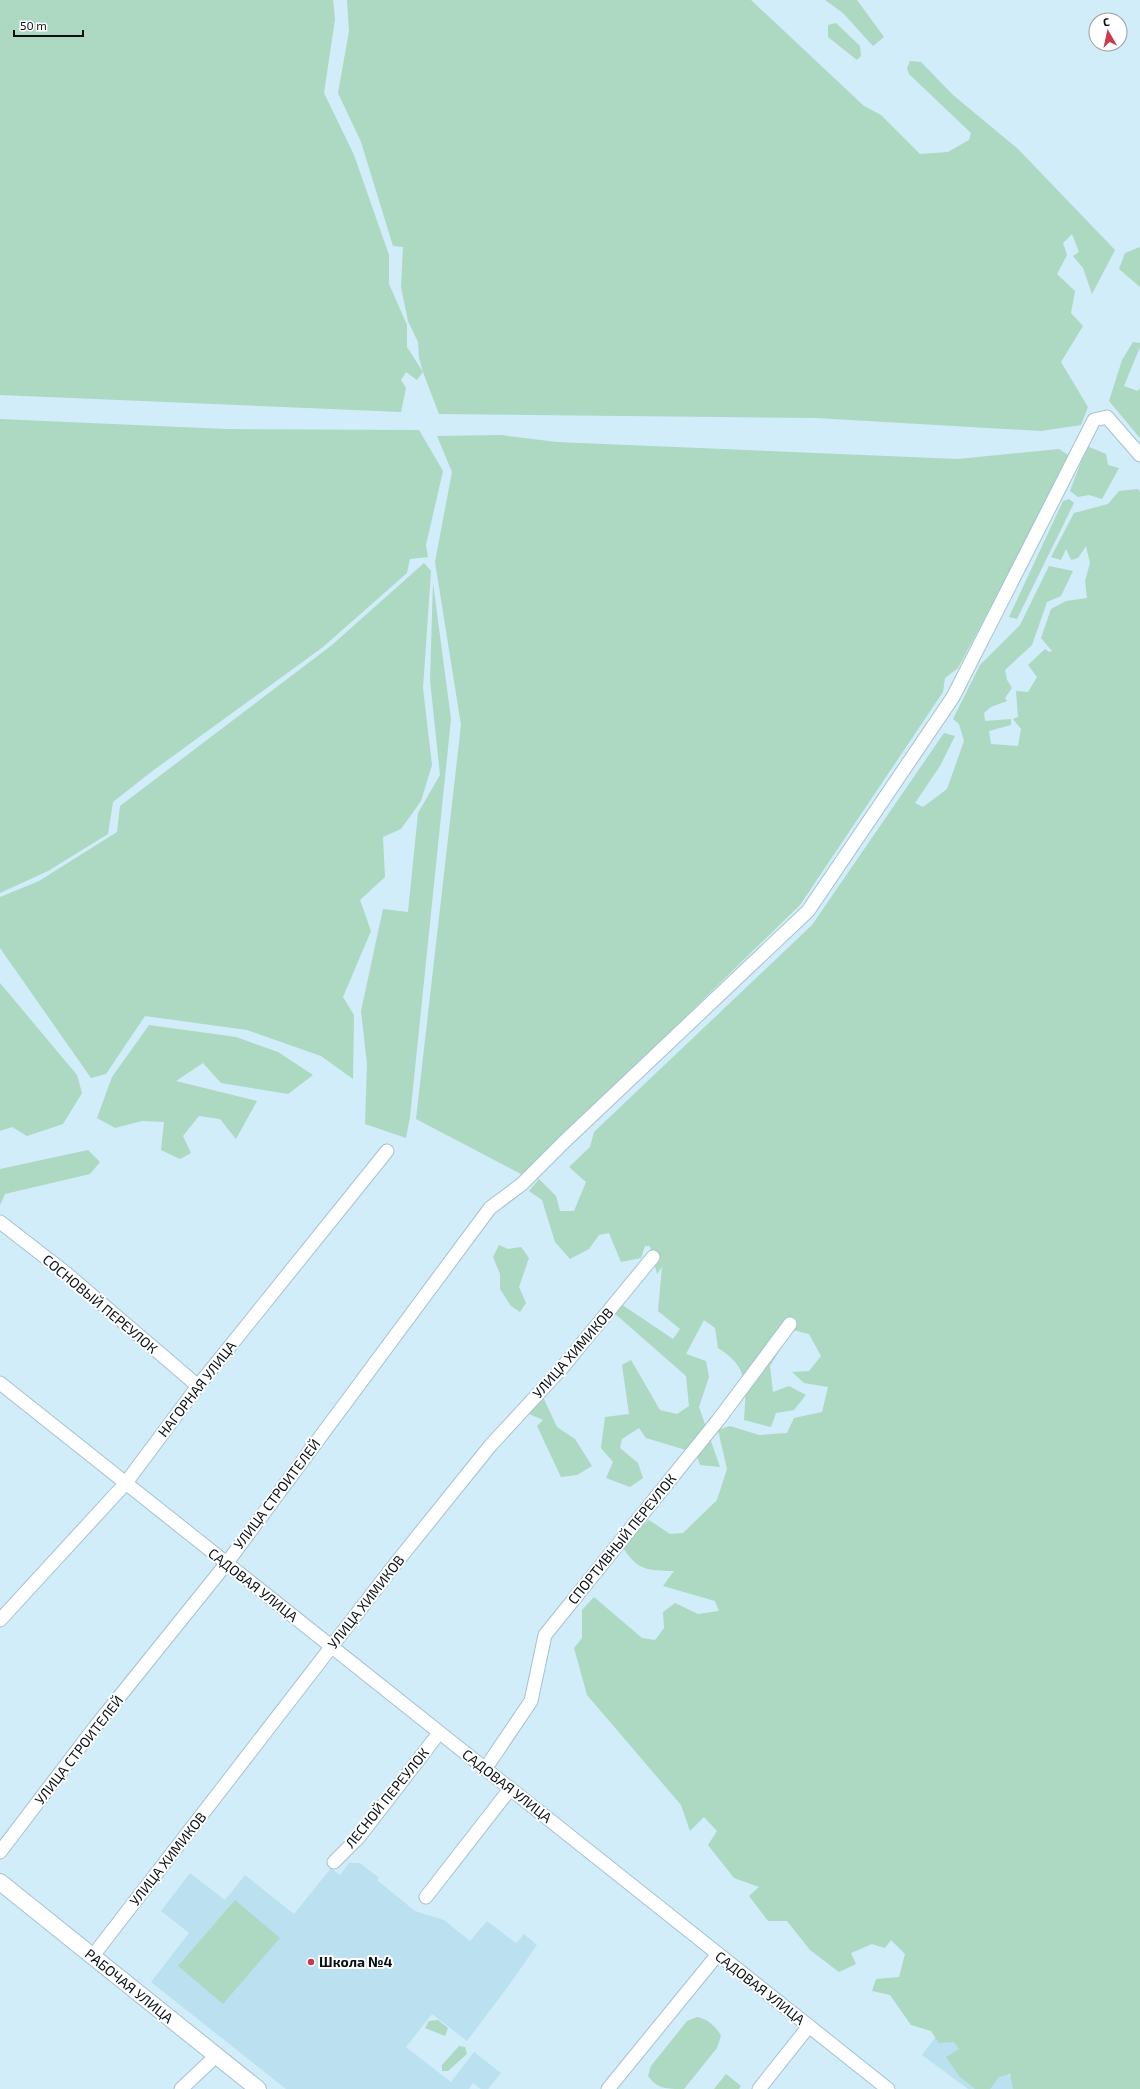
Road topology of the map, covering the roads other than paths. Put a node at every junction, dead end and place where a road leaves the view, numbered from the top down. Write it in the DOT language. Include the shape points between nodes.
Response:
graph roads {
  1 [pos="1140,455"];
  2 [pos="387,1151"];
  3 [pos="0,1222"];
  4 [pos="654,1257"];
  5 [pos="790,1324"];
  6 [pos="0,1383"];
  7 [pos="198,1386"];
  8 [pos="125,1484"];
  9 [pos="226,1564"];
  10 [pos="0,1620"];
  11 [pos="331,1648"];
  12 [pos="439,1733"];
  13 [pos="485,1769"];
  14 [pos="510,1789"];
  15 [pos="0,1852"];
  16 [pos="334,1862"];
  17 [pos="0,1882"];
  18 [pos="426,1897"];
  19 [pos="718,1954"];
  20 [pos="92,1957"];
  21 [pos="810,2026"];
  22 [pos="216,2056"];
  23 [pos="181,2089"];
  24 [pos="258,2089"];
  25 [pos="608,2089"];
  26 [pos="759,2089"];
  27 [pos="888,2089"];
  1 -- 9 [label="street, УЛИЦА СТРОИТЕЛЕЙ" via="1107,416 1094,420 953,697 808,911 522,1184 490,1208"];
  2 -- 7 [label="street, НАГОРНАЯ УЛИЦА"];
  3 -- 7 [label="street, СОСНОВЫЙ ПЕРЕУЛОК" via="67,1274"];
  4 -- 11 [label="street, УЛИЦА ХИМИКОВ" via="561,1369 490,1446"];
  5 -- 13 [label="street, СПОРТИВНЫЙ ПЕРЕУЛОК" via="719,1419 544,1635 531,1701"];
  6 -- 8 [label="street, САДОВАЯ УЛИЦА"];
  7 -- 8 [label="street, НАГОРНАЯ УЛИЦА"];
  8 -- 9 [label="street, САДОВАЯ УЛИЦА"];
  8 -- 10 [label="street, НАГОРНАЯ УЛИЦА"];
  9 -- 11 [label="street, САДОВАЯ УЛИЦА"];
  9 -- 15 [label="street, УЛИЦА СТРОИТЕЛЕЙ" via="95,1727"];
  11 -- 12 [label="street, САДОВАЯ УЛИЦА"];
  11 -- 20 [label="street, УЛИЦА ХИМИКОВ"];
  12 -- 13 [label="street, САДОВАЯ УЛИЦА"];
  12 -- 16 [label="street, ЛЕСНОЙ ПЕРЕУЛОК" via="358,1837"];
  13 -- 14 [label="street, САДОВАЯ УЛИЦА"];
  14 -- 18 [label="street"];
  14 -- 19 [label="street, САДОВАЯ УЛИЦА"];
  17 -- 20 [label="main road, РАБОЧАЯ УЛИЦА"];
  19 -- 21 [label="street, САДОВАЯ УЛИЦА"];
  19 -- 25 [label="street"];
  20 -- 22 [label="main road, РАБОЧАЯ УЛИЦА"];
  21 -- 26 [label="street"];
  21 -- 27 [label="street, САДОВАЯ УЛИЦА"];
  22 -- 23 [label="street"];
  22 -- 24 [label="main road, РАБОЧАЯ УЛИЦА"];
}
